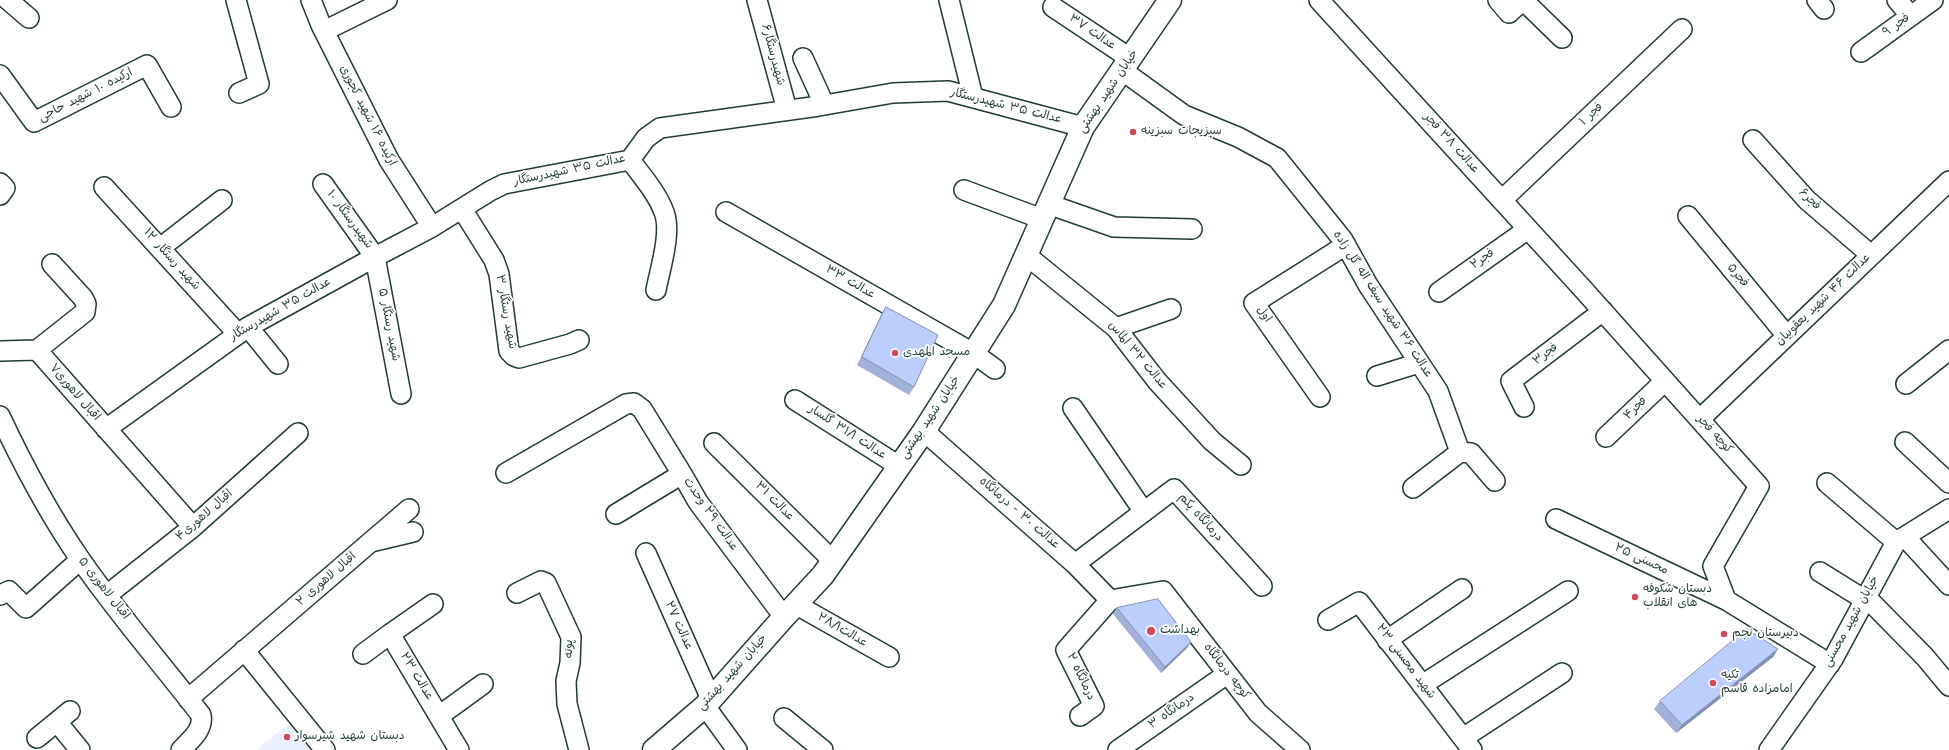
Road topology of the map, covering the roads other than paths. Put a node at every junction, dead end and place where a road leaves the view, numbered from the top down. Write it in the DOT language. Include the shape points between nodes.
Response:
graph roads {
  1 [pos="8,0"];
  2 [pos="236,0"];
  3 [pos="311,0"];
  4 [pos="387,0"];
  5 [pos="757,0"];
  6 [pos="949,0"];
  7 [pos="1170,0"];
  8 [pos="1320,0"];
  9 [pos="1498,0"];
  10 [pos="1523,0"];
  11 [pos="1897,0"];
  12 [pos="1933,0"];
  13 [pos="1053,7"];
  14 [pos="1911,16"];
  15 [pos="29,18"];
  16 [pos="1682,30"];
  17 [pos="324,31"];
  18 [pos="1562,38"];
  19 [pos="1861,52"];
  20 [pos="804,58"];
  21 [pos="1127,65"];
  22 [pos="0,75"];
  23 [pos="239,93"];
  24 [pos="973,97"];
  25 [pos="824,104"];
  26 [pos="171,107"];
  27 [pos="787,110"];
  28 [pos="1083,127"];
  29 [pos="1753,140"];
  30 [pos="630,160"];
  31 [pos="1949,181"];
  32 [pos="323,184"];
  33 [pos="104,187"];
  34 [pos="964,190"];
  35 [pos="222,200"];
  36 [pos="1502,200"];
  37 [pos="462,209"];
  38 [pos="726,212"];
  39 [pos="1045,212"];
  40 [pos="1688,216"];
  41 [pos="432,227"];
  42 [pos="1192,229"];
  43 [pos="1528,229"];
  44 [pos="1346,245"];
  45 [pos="160,248"];
  46 [pos="1871,255"];
  47 [pos="1026,256"];
  48 [pos="375,257"];
  49 [pos="52,264"];
  50 [pos="1582,288"];
  51 [pos="656,290"];
  52 [pos="1439,292"];
  53 [pos="1171,309"];
  54 [pos="1603,311"];
  55 [pos="1116,328"];
  56 [pos="243,331"];
  57 [pos="1787,336"];
  58 [pos="579,340"];
  59 [pos="37,350"];
  60 [pos="1949,350"];
  61 [pos="0,351"];
  62 [pos="974,353"];
  63 [pos="1420,363"];
  64 [pos="278,364"];
  65 [pos="995,369"];
  66 [pos="1377,376"];
  67 [pos="1665,380"];
  68 [pos="1906,384"];
  69 [pos="401,394"];
  70 [pos="1320,396"];
  71 [pos="795,400"];
  72 [pos="1524,407"];
  73 [pos="1073,408"];
  74 [pos="0,416"];
  75 [pos="1700,419"];
  76 [pos="106,429"];
  77 [pos="924,431"];
  78 [pos="298,433"];
  79 [pos="1606,437"];
  80 [pos="1905,442"];
  81 [pos="714,443"];
  82 [pos="1460,452"];
  83 [pos="1241,464"];
  84 [pos="899,466"];
  85 [pos="506,473"];
  86 [pos="682,474"];
  87 [pos="1495,481"];
  88 [pos="1827,483"];
  89 [pos="1949,483"];
  90 [pos="1413,488"];
  91 [pos="409,509"];
  92 [pos="1949,509"];
  93 [pos="1144,512"];
  94 [pos="616,514"];
  95 [pos="1556,519"];
  96 [pos="193,527"];
  97 [pos="413,532"];
  98 [pos="1900,539"];
  99 [pos="371,542"];
  100 [pos="646,553"];
  101 [pos="80,560"];
  102 [pos="833,561"];
  103 [pos="1075,564"];
  104 [pos="1820,572"];
  105 [pos="1949,585"];
  106 [pos="1262,586"];
  107 [pos="1462,589"];
  108 [pos="1568,591"];
  109 [pos="517,593"];
  110 [pos="0,595"];
  111 [pos="107,595"];
  112 [pos="1866,598"];
  113 [pos="1110,600"];
  114 [pos="1726,600"];
  115 [pos="433,604"];
  116 [pos="789,610"];
  117 [pos="1328,620"];
  118 [pos="390,634"];
  119 [pos="1388,640"];
  120 [pos="244,650"];
  121 [pos="363,654"];
  122 [pos="889,657"];
  123 [pos="1830,664"];
  124 [pos="1562,673"];
  125 [pos="1227,674"];
  126 [pos="483,684"];
  127 [pos="1422,684"];
  128 [pos="1949,686"];
  129 [pos="188,699"];
  130 [pos="708,703"];
  131 [pos="439,716"];
  132 [pos="1080,716"];
  133 [pos="784,718"];
  134 [pos="37,738"];
  135 [pos="1468,744"];
  136 [pos="80,750"];
  137 [pos="181,750"];
  138 [pos="325,750"];
  139 [pos="460,750"];
  140 [pos="579,750"];
  141 [pos="654,750"];
  142 [pos="737,750"];
  143 [pos="823,750"];
  144 [pos="1118,750"];
  145 [pos="1300,750"];
  146 [pos="1769,750"];
  1 -- 15 [label="street"];
  2 -- 23 [label="street" via="258,84"];
  3 -- 17 [label="street, ارکیده ۱۶ شهید کجوری"];
  4 -- 17 [label="street"];
  5 -- 27 [label="street, شهیدرستگار۶"];
  6 -- 24 [label="street"];
  7 -- 21 [label="main road, خیابان شهید بهشتی"];
  8 -- 36 [label="street, عدالت ۳۸ فجر"];
  9 -- 10 [label="street" via="1509,13"];
  10 -- 18 [label="street"];
  11 -- 14 [label="street"];
  12 -- 14 [label="street, فجر ۹"];
  13 -- 21 [label="street, عدالت ۳۷"];
  14 -- 19 [label="street, فجر ۹"];
  16 -- 36 [label="street, فجر ۱"];
  17 -- 41 [label="street, ارکیده ۱۶ شهید کجوری" via="389,160"];
  20 -- 25 [label="street"];
  21 -- 28 [label="main road, خیابان شهید بهشتی"];
  21 -- 44 [label="street, عدالت ۳۶ شهید سیف اله گل زاده" via="1184,115 1238,136 1277,158"];
  22 -- 26 [label="street, ارکیده ۱۰ شهید حاجی" via="34,122 147,65"];
  24 -- 25 [label="street, عدالت ۳۵ شهیدرستگار" via="948,91 893,93"];
  24 -- 28 [label="street, عدالت ۳۵ شهیدرستگار"];
  25 -- 27 [label="street, عدالت ۳۵ شهیدرستگار"];
  27 -- 30 [label="street, عدالت ۳۵ شهیدرستگار" via="660,128 646,138"];
  28 -- 39 [label="main road, خیابان شهید بهشتی"];
  29 -- 46 [label="street, فجر۶" via="1807,200"];
  30 -- 37 [label="street, عدالت ۳۵ شهیدرستگار" via="504,184"];
  30 -- 51 [label="street" via="660,203 666,222"];
  31 -- 46 [label="street, عدالت ۴۶ شهید یعقوبیان"];
  32 -- 48 [label="street, شهیدرستگار ۱۰"];
  33 -- 45 [label="street, شهید رستگار ۱۲"];
  34 -- 39 [label="street"];
  35 -- 45 [label="street"];
  36 -- 43 [label="street, عدالت ۳۸ فجر"];
  37 -- 41 [label="street, عدالت ۳۵ شهیدرستگار"];
  37 -- 58 [label="street, شهید رستگار ۳" via="494,260 499,274 509,351 519,358"];
  38 -- 62 [label="street, عدالت ۳۳"];
  39 -- 42 [label="street" via="1114,228"];
  39 -- 47 [label="main road, خیابان شهید بهشتی"];
  40 -- 57 [label="street, فجر۵"];
  41 -- 48 [label="street, عدالت ۳۵ شهیدرستگار"];
  43 -- 50 [label="street, عدالت ۳۸ فجر"];
  43 -- 52 [label="street, فجر۲"];
  44 -- 63 [label="street, عدالت ۳۶ شهید سیف اله گل زاده" via="1368,285"];
  44 -- 70 [label="street, اول" via="1254,303"];
  45 -- 56 [label="street, شهید رستگار ۱۲"];
  46 -- 57 [label="street, عدالت ۴۶ شهید یعقوبیان"];
  47 -- 55 [label="street, عدالت ۳۲ الماس"];
  47 -- 62 [label="main road, خیابان شهید بهشتی" via="1004,306"];
  48 -- 56 [label="street, عدالت ۳۵ شهیدرستگار"];
  48 -- 69 [label="street, شهید رستگار ۵"];
  49 -- 59 [label="street" via="82,298 86,304 85,312"];
  50 -- 54 [label="street, کوچه فجر"];
  53 -- 55 [label="street"];
  54 -- 67 [label="street, کوچه فجر"];
  54 -- 72 [label="street, فجر۳" via="1511,381"];
  55 -- 83 [label="street, عدالت ۳۲ الماس" via="1157,381 1212,441"];
  56 -- 64 [label="street, شهید رستگار ۱۲"];
  56 -- 76 [label="street, عدالت ۳۵ شهیدرستگار"];
  57 -- 75 [label="street, عدالت ۴۶ شهید یعقوبیان"];
  59 -- 61 [label="street"];
  59 -- 76 [label="street, اقبال لاهوری۷"];
  60 -- 68 [label="street"];
  62 -- 65 [label="street, عدالت ۳۳"];
  62 -- 77 [label="main road, خیابان شهید بهشتی"];
  63 -- 66 [label="street"];
  63 -- 82 [label="street, عدالت ۳۶ شهید سیف اله گل زاده" via="1438,391"];
  67 -- 75 [label="street, کوچه فجر"];
  67 -- 79 [label="street, فجر۴"];
  71 -- 84 [label="street, عدالت ۳۱/۱ گلسار"];
  73 -- 93 [label="street"];
  74 -- 101 [label="street, اقبال لاهوری ۵" via="17,453 57,525"];
  75 -- 114 [label="street, کوچه فجر" via="1760,486 1713,566"];
  76 -- 96 [label="street, اقبال لاهوری۷"];
  77 -- 84 [label="main road, خیابان شهید بهشتی"];
  77 -- 103 [label="street, عدالت ۳۰ - درمانگاه"];
  78 -- 96 [label="street, اقبال لاهوری۴"];
  80 -- 89 [label="street"];
  81 -- 102 [label="street, عدالت ۳۱"];
  82 -- 87 [label="street" via="1472,453"];
  82 -- 90 [label="street"];
  84 -- 102 [label="main road, خیابان شهید بهشتی"];
  85 -- 86 [label="street" via="626,404 634,403 642,409"];
  86 -- 94 [label="street, عدالت ۲۹ وحدت"];
  86 -- 116 [label="street, عدالت ۲۹ وحدت" via="698,502"];
  88 -- 98 [label="street"];
  91 -- 99 [label="street, اقبال لاهوری ۲"];
  92 -- 98 [label="street, خیابان شهید محسنی"];
  93 -- 103 [label="street, درمانگاه یکم"];
  93 -- 106 [label="street, درمانگاه یکم" via="1174,489"];
  95 -- 114 [label="street, محسنی ۲۵"];
  96 -- 111 [label="street, اقبال لاهوری۴"];
  97 -- 99 [label="street"];
  98 -- 105 [label="street"];
  98 -- 112 [label="street, خیابان شهید محسنی"];
  99 -- 120 [label="street, اقبال لاهوری ۲"];
  100 -- 130 [label="street, عدالت ۲۷"];
  101 -- 110 [label="street" via="30,613 10,591"];
  101 -- 111 [label="street, اقبال لاهوری ۵"];
  102 -- 116 [label="main road, خیابان شهید بهشتی"];
  103 -- 113 [label="street, عدالت ۳۰ - درمانگاه"];
  104 -- 112 [label="street"];
  107 -- 119 [label="street"];
  108 -- 127 [label="street"];
  109 -- 140 [label="street, پونه" via="541,581 546,583 571,637 566,681 567,704"];
  111 -- 129 [label="street, اقبال لاهوری ۵"];
  112 -- 123 [label="street, خیابان شهید محسنی"];
  112 -- 128 [label="street" via="1925,657"];
  113 -- 125 [label="street, کوچه درمانگاه" via="1163,591"];
  113 -- 132 [label="street, درمانگاه ۲" via="1066,650 1094,706"];
  114 -- 123 [label="street, محسنی ۲۵"];
  115 -- 118 [label="street"];
  116 -- 122 [label="street, عدالت۲۸/۱"];
  116 -- 130 [label="main road, خیابان شهید بهشتی"];
  117 -- 119 [label="street, شهید محسنی ۲۳" via="1359,602"];
  118 -- 121 [label="street"];
  118 -- 131 [label="street, عدالت ۲۳"];
  119 -- 127 [label="street, شهید محسنی ۲۳"];
  120 -- 129 [label="street, اقبال لاهوری ۲"];
  120 -- 138 [label="street"];
  123 -- 146 [label="street, خیابان شهید محسنی"];
  124 -- 135 [label="street"];
  125 -- 144 [label="street, درمانگاه ۳"];
  125 -- 145 [label="street, کوچه درمانگاه" via="1258,713"];
  126 -- 131 [label="street"];
  127 -- 135 [label="street, شهید محسنی ۲۳"];
  129 -- 137 [label="street, اقبال لاهوری ۵" via="201,715 202,722 199,731"];
  130 -- 141 [label="main road, خیابان شهید بهشتی"];
  130 -- 142 [label="street, عدالت ۲۷"];
  131 -- 139 [label="street, عدالت ۲۳"];
  133 -- 143 [label="street"];
  134 -- 136 [label="street" via="63,716"];
}
